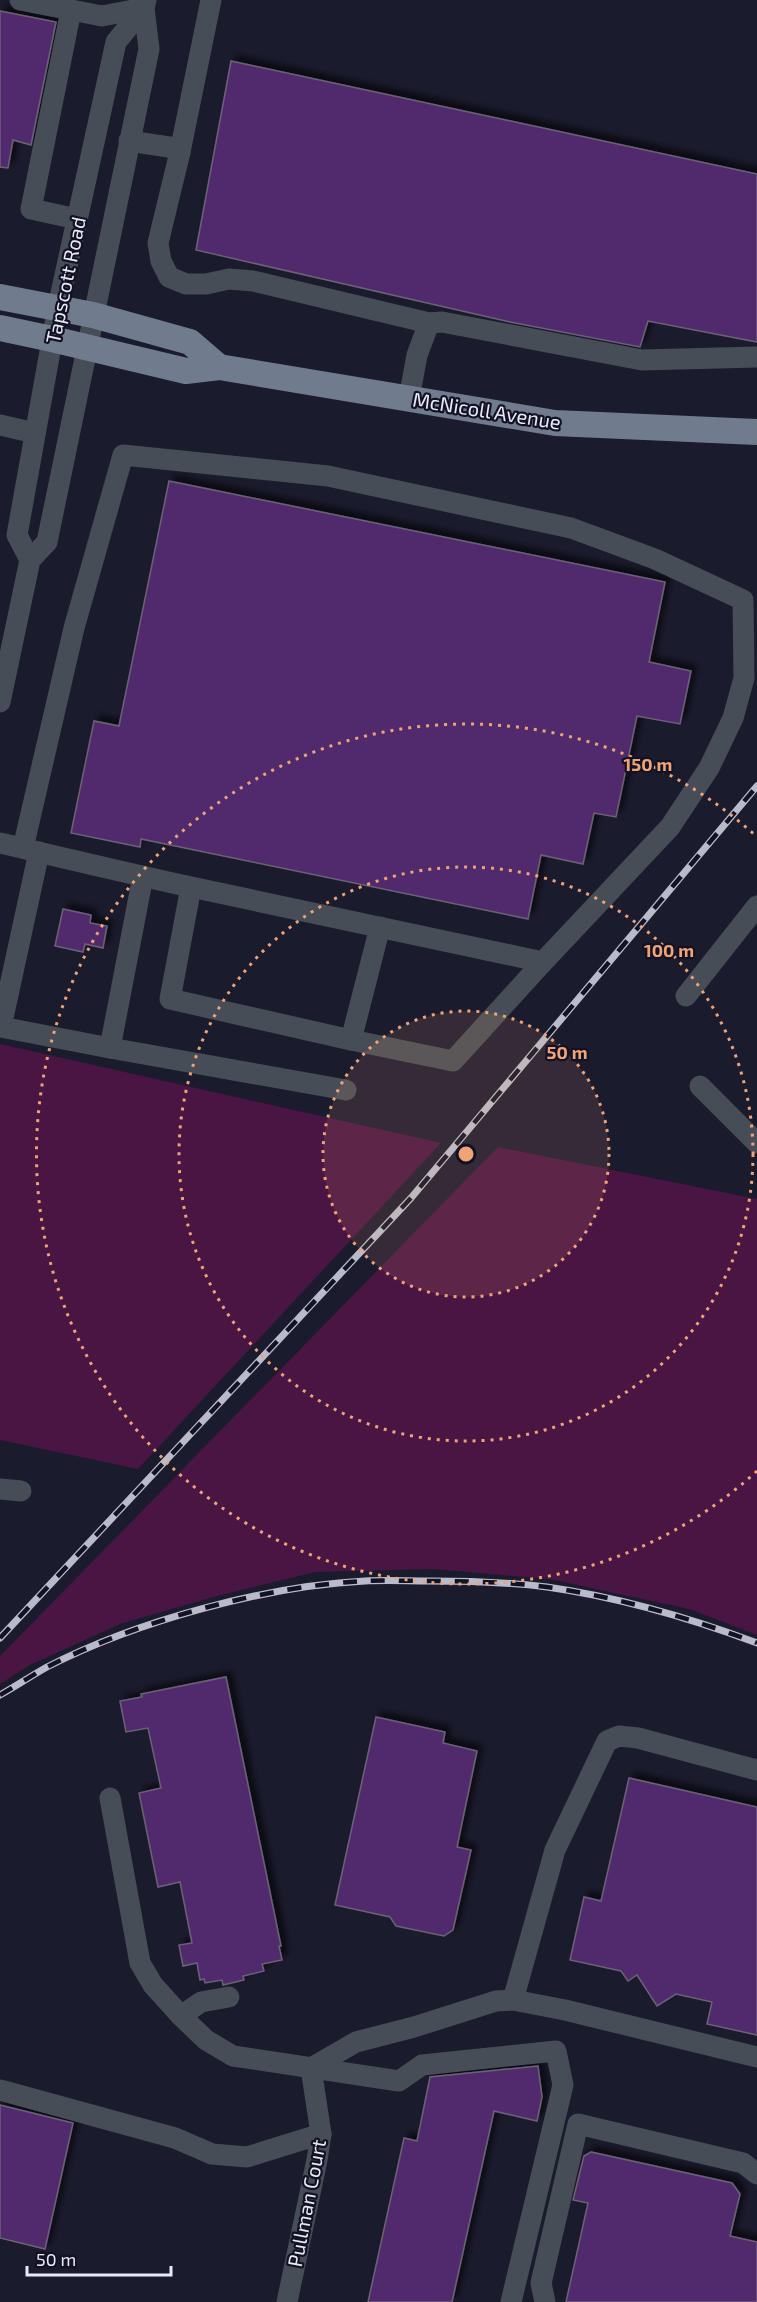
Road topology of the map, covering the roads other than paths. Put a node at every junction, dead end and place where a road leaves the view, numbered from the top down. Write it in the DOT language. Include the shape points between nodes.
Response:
graph roads {
  1 [pos="20,0"];
  2 [pos="212,0"];
  3 [pos="145,4"];
  4 [pos="71,10"];
  5 [pos="129,141"];
  6 [pos="180,152"];
  7 [pos="77,219"];
  8 [pos="0,297"];
  9 [pos="58,307"];
  10 [pos="93,315"];
  11 [pos="429,323"];
  12 [pos="0,328"];
  13 [pos="52,339"];
  14 [pos="87,347"];
  15 [pos="757,357"];
  16 [pos="219,367"];
  17 [pos="409,399"];
  18 [pos="0,425"];
  19 [pos="757,432"];
  20 [pos="35,433"];
  21 [pos="30,560"];
  22 [pos="9,614"];
  23 [pos="0,702"];
  24 [pos="0,843"];
  25 [pos="31,850"];
  26 [pos="143,876"];
  27 [pos="191,887"];
  28 [pos="757,906"];
  29 [pos="380,927"];
  30 [pos="543,962"];
  31 [pos="686,996"];
  32 [pos="351,1040"];
  33 [pos="110,1048"];
  34 [pos="700,1086"];
  35 [pos="346,1090"];
  36 [pos="757,1143"];
  37 [pos="0,1489"];
  38 [pos="21,1491"];
  39 [pos="757,1770"];
  40 [pos="110,1798"];
  41 [pos="230,1997"];
  42 [pos="513,2000"];
  43 [pos="182,2016"];
  44 [pos="757,2057"];
  45 [pos="311,2068"];
  46 [pos="0,2090"];
  47 [pos="321,2134"];
  48 [pos="757,2174"];
  49 [pos="287,2302"];
  50 [pos="511,2302"];
  51 [pos="545,2302"];
  1 -- 4 [label="street"];
  2 -- 6 [label="street"];
  3 -- 4 [label="street" via="102,16"];
  3 -- 5 [label="street, Tapscott Road" via="149,49"];
  3 -- 7 [label="street, Tapscott Road" via="116,42"];
  4 -- 7 [label="street" via="31,209"];
  5 -- 6 [label="street"];
  5 -- 10 [label="street, Tapscott Road"];
  6 -- 11 [label="street" via="158,243 169,277 186,284 230,279 253,281"];
  7 -- 9 [label="street, Tapscott Road"];
  8 -- 9 [label="main road"];
  9 -- 10 [label="main road"];
  9 -- 13 [label="street, Tapscott Road"];
  10 -- 14 [label="street, Tapscott Road"];
  10 -- 16 [label="main road" via="190,342"];
  11 -- 15 [label="street" via="442,322 642,360"];
  11 -- 17 [label="street" via="417,355"];
  12 -- 13 [label="main road, McNicoll Avenue"];
  13 -- 14 [label="main road, McNicoll Avenue"];
  13 -- 20 [label="street, Tapscott Road"];
  14 -- 16 [label="main road, McNicoll Avenue" via="186,371"];
  14 -- 21 [label="street, Tapscott Road" via="47,542"];
  16 -- 17 [label="main road, McNicoll Avenue"];
  17 -- 19 [label="main road, McNicoll Avenue" via="555,423"];
  18 -- 20 [label="street"];
  20 -- 21 [label="street, Tapscott Road" via="17,535"];
  21 -- 22 [label="street, Tapscott Road"];
  22 -- 23 [label="street, Tapscott Road"];
  24 -- 25 [label="street"];
  25 -- 26 [label="street"];
  25 -- 30 [label="street" via="63,674 123,455 328,476 559,526 655,559 743,600 744,678 733,718 709,768 670,827"];
  25 -- 33 [label="street" via="1,1026"];
  26 -- 27 [label="street"];
  26 -- 33 [label="street"];
  27 -- 29 [label="street"];
  27 -- 32 [label="street" via="170,999"];
  28 -- 31 [label="street"];
  29 -- 30 [label="street"];
  29 -- 32 [label="street"];
  30 -- 32 [label="street" via="453,1061"];
  33 -- 35 [label="street"];
  34 -- 36 [label="street"];
  37 -- 38 [label="street"];
  39 -- 42 [label="street" via="638,1738 619,1736 607,1741 555,1850"];
  40 -- 43 [label="street" via="140,1963 153,1985"];
  41 -- 43 [label="street" via="201,2002"];
  42 -- 44 [label="street"];
  42 -- 45 [label="street" via="496,2001 356,2042"];
  43 -- 45 [label="street" via="206,2040 233,2056"];
  45 -- 47 [label="street, Pullman Court"];
  45 -- 50 [label="street" via="399,2081 422,2065 556,2051 563,2085"];
  46 -- 47 [label="street" via="175,2138 212,2154 247,2157"];
  47 -- 49 [label="street, Pullman Court"];
  48 -- 51 [label="street" via="743,2163 578,2124 541,2283"];
}
